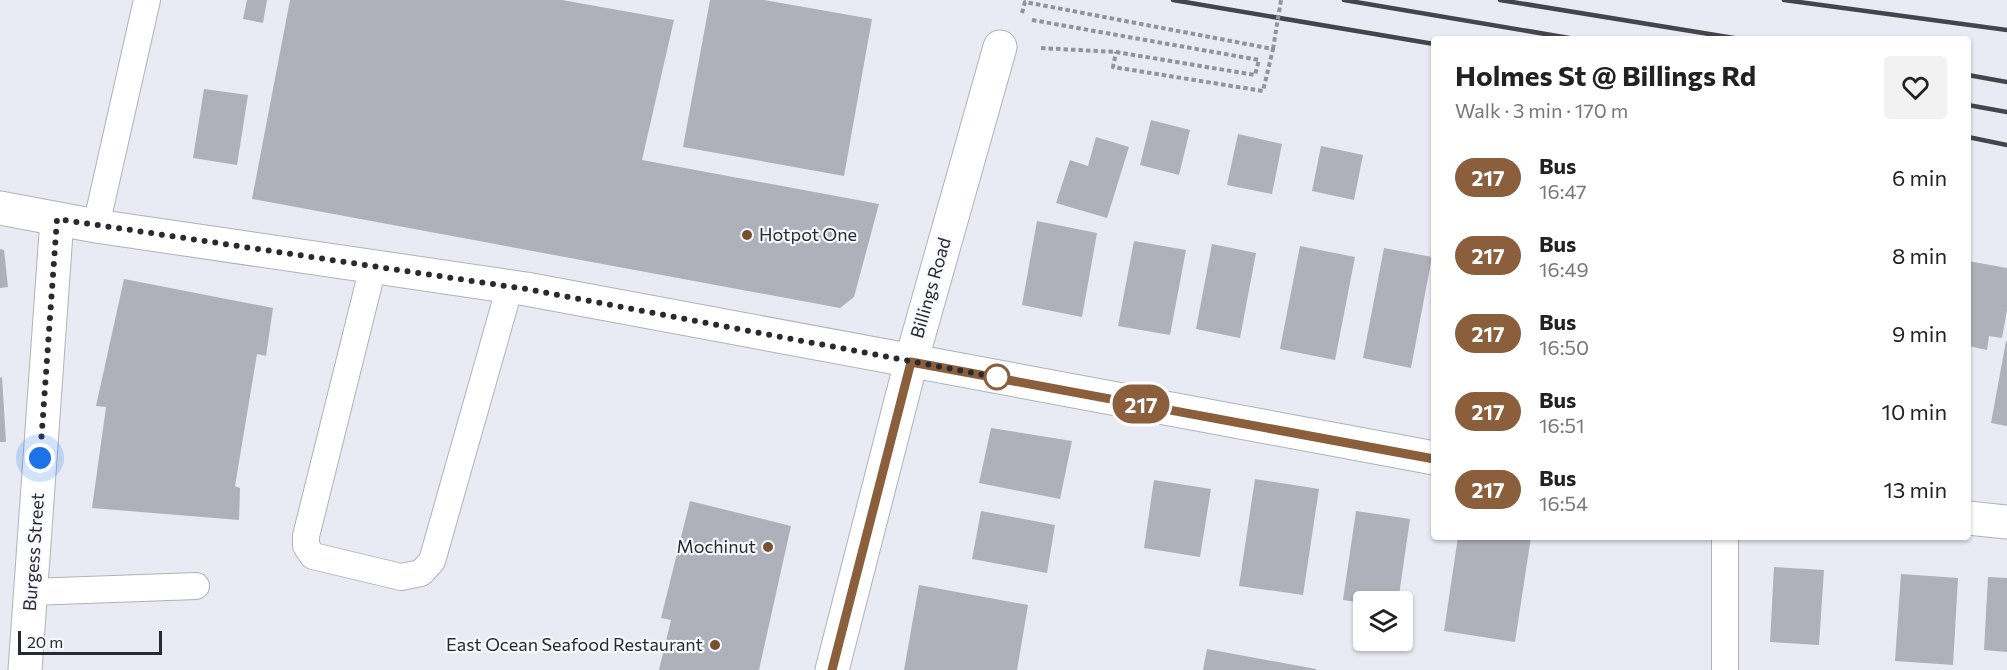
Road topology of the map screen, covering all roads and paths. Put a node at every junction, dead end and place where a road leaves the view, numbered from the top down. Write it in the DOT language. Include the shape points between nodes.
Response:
graph roads {
  1 [pos="147,0"];
  2 [pos="1281,0"];
  3 [pos="1000,47"];
  4 [pos="1273,49"];
  5 [pos="1116,52"];
  6 [pos="0,208"];
  7 [pos="57,219"];
  8 [pos="96,226"];
  9 [pos="373,267"];
  10 [pos="510,286"];
  11 [pos="911,362"];
  12 [pos="1431,458"];
  13 [pos="1971,518"];
  14 [pos="2007,522"];
  15 [pos="1725,540"];
  16 [pos="196,586"];
  17 [pos="31,592"];
  18 [pos="25,670"];
  19 [pos="832,670"];
  20 [pos="1725,670"];
  1 -- 8 [label="lane"];
  2 -- 4 [label="path, bridge"];
  3 -- 5 [label="path"];
  3 -- 11 [label="street, Billings Road"];
  4 -- 5 [label="path" via="1263,91 1113,67"];
  4 -- 5 [label="path" via="1025,2 1021,18 1259,60 1256,75"];
  6 -- 7 [label="street"];
  7 -- 8 [label="street"];
  7 -- 17 [label="street, Burgess Street"];
  8 -- 9 [label="street"];
  9 -- 10 [label="street"];
  9 -- 10 [label="lane" via="306,546 313,556 401,577 421,573 432,561"];
  10 -- 11 [label="street"];
  11 -- 12 [label="street"];
  11 -- 19 [label="street, Billings Road"];
  13 -- 14 [label="street"];
  15 -- 20 [label="lane"];
  16 -- 17 [label="lane"];
  17 -- 18 [label="street, Burgess Street"];
}
